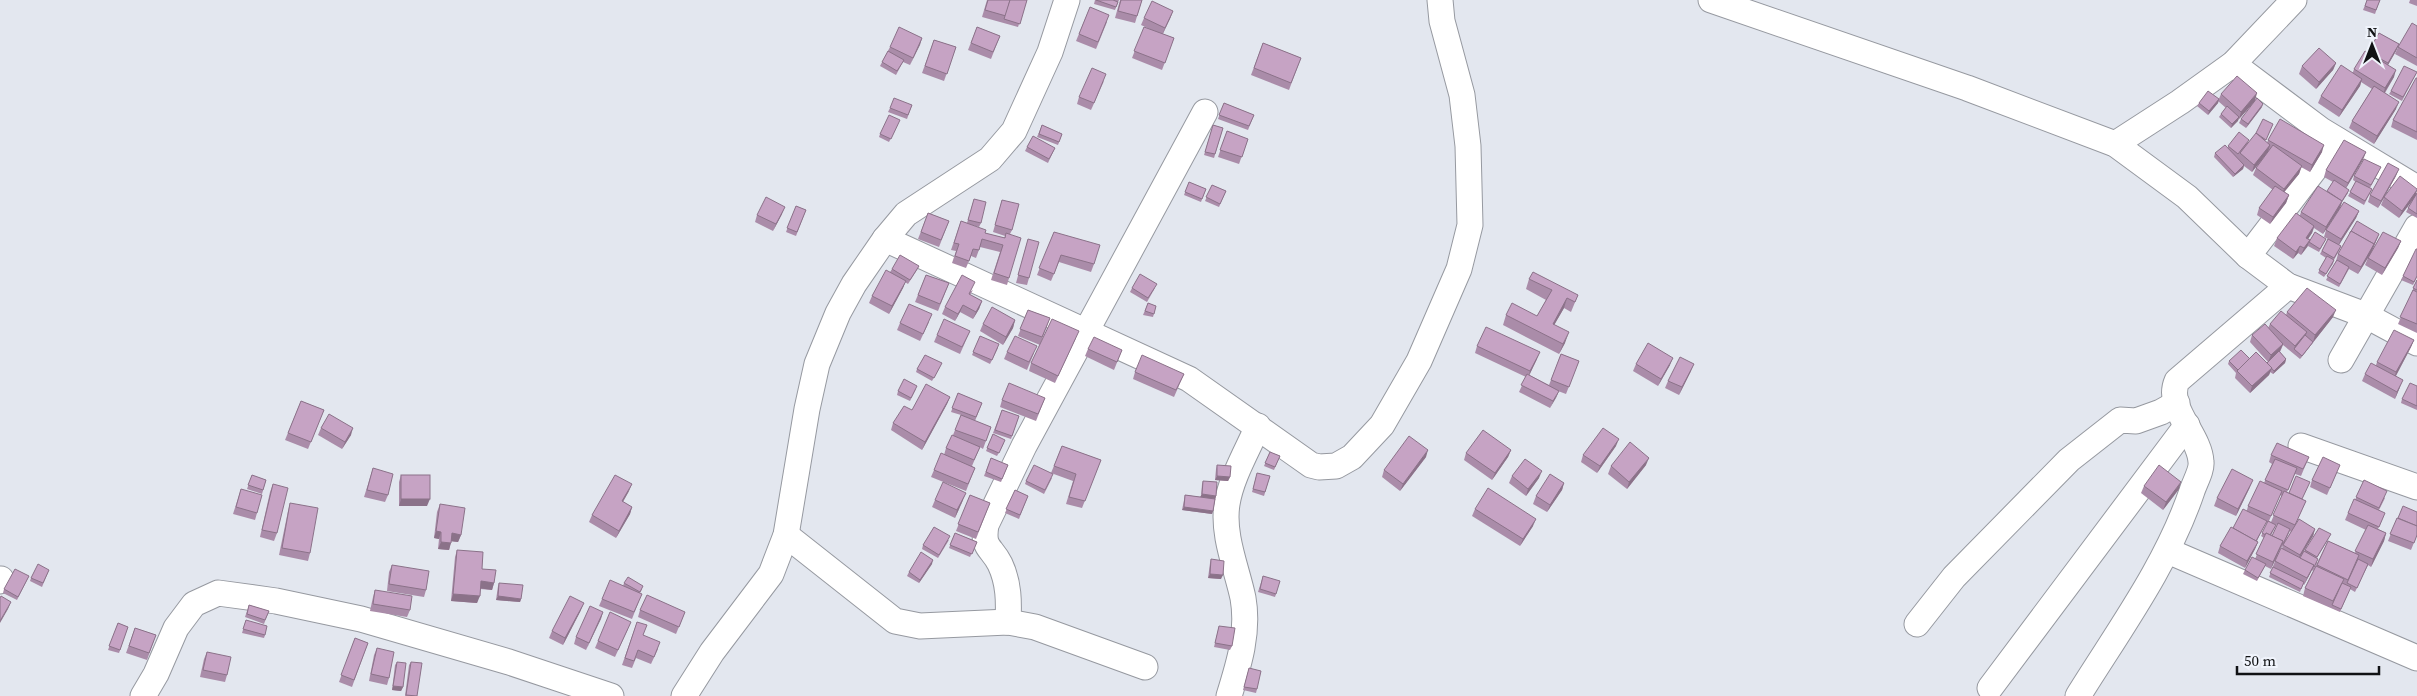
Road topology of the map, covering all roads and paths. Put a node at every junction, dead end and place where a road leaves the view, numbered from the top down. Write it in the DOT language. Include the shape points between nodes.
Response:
graph roads {
  1 [pos="1067,0"];
  2 [pos="1440,0"];
  3 [pos="1711,0"];
  4 [pos="2294,0"];
  5 [pos="2233,64"];
  6 [pos="1205,112"];
  7 [pos="2337,140"];
  8 [pos="2115,144"];
  9 [pos="2417,188"];
  10 [pos="2417,227"];
  11 [pos="884,239"];
  12 [pos="2248,256"];
  13 [pos="2288,286"];
  14 [pos="2365,316"];
  15 [pos="1087,331"];
  16 [pos="2417,343"];
  17 [pos="2341,360"];
  18 [pos="2182,414"];
  19 [pos="1258,426"];
  20 [pos="2302,446"];
  21 [pos="2417,487"];
  22 [pos="786,535"];
  23 [pos="2168,551"];
  24 [pos="1008,622"];
  25 [pos="1917,624"];
  26 [pos="2417,658"];
  27 [pos="1145,667"];
  28 [pos="1990,688"];
  29 [pos="143,696"];
  30 [pos="611,696"];
  31 [pos="684,696"];
  32 [pos="1230,696"];
  33 [pos="2078,696"];
  1 -- 11 [label="street" via="1050,52 1014,131 990,159 906,214"];
  2 -- 19 [label="street" via="1442,22 1462,95 1468,146 1470,225 1455,278 1419,361 1382,425 1352,457 1336,466 1311,465"];
  3 -- 8 [label="street" via="1967,88"];
  4 -- 5 [label="street"];
  5 -- 7 [label="street"];
  5 -- 8 [label="street"];
  6 -- 15 [label="street"];
  7 -- 9 [label="street"];
  7 -- 12 [label="street"];
  8 -- 12 [label="street" via="2187,197"];
  10 -- 14 [label="street"];
  11 -- 15 [label="street"];
  11 -- 22 [label="street" via="838,313 817,364"];
  12 -- 13 [label="street"];
  13 -- 14 [label="street"];
  13 -- 18 [label="street" via="2177,381 2174,388"];
  14 -- 16 [label="street"];
  14 -- 17 [label="street"];
  15 -- 19 [label="street" via="1188,379"];
  15 -- 24 [label="street" via="1024,446 986,525 986,548 999,563 1009,593"];
  18 -- 23 [label="street" via="2197,443 2202,463"];
  18 -- 25 [label="street" via="2161,412 2136,421 2120,420 2069,460 1954,577"];
  18 -- 28 [label="street"];
  19 -- 32 [label="street" via="1227,506 1228,533 1245,622 1244,641"];
  20 -- 21 [label="street"];
  22 -- 24 [label="street" via="895,621 920,626"];
  22 -- 31 [label="street" via="771,574 712,652"];
  23 -- 26 [label="street"];
  23 -- 33 [label="street"];
  24 -- 27 [label="street" via="1035,627"];
  29 -- 30 [label="street" via="176,628 189,610 194,604 218,593 276,601 361,619"];
}
